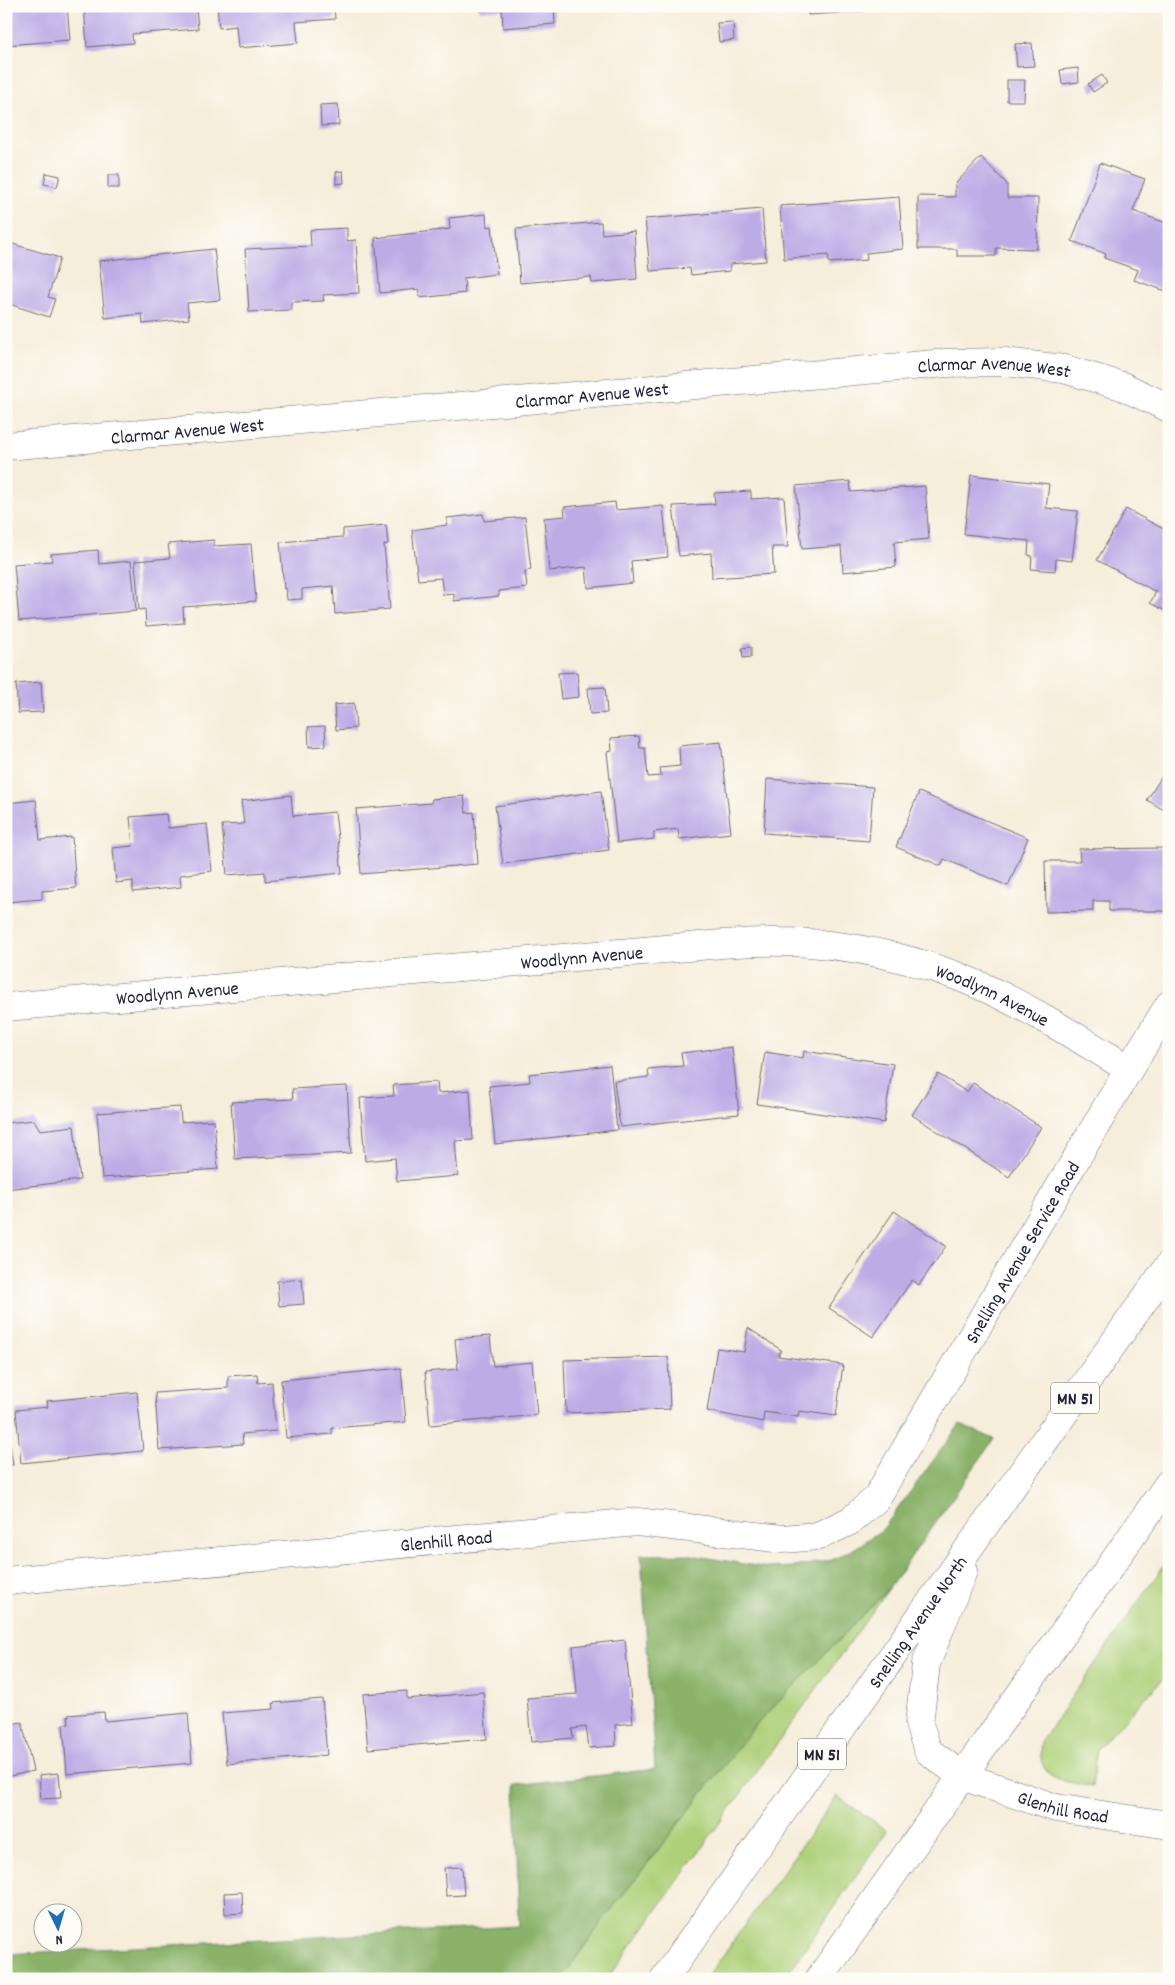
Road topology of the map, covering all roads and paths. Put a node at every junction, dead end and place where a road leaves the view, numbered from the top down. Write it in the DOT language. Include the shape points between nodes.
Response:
graph roads {
  1 [pos="1169,408"];
  2 [pos="6,446"];
  3 [pos="1169,1005"];
  4 [pos="6,1007"];
  5 [pos="1129,1069"];
  6 [pos="1169,1265"];
  7 [pos="1169,1483"];
  8 [pos="876,1499"];
  9 [pos="981,1529"];
  10 [pos="6,1581"];
  11 [pos="962,1776"];
  12 [pos="1169,1825"];
  13 [pos="664,1979"];
  14 [pos="819,1979"];
  1 -- 2 [label="main road, Clarmar Avenue West" via="1122,386 1064,369 1005,362 946,363"];
  3 -- 5 [label="main road, Snelling Avenue Service Road"];
  4 -- 5 [label="main road, Woodlynn Avenue" via="722,944 784,942 854,948 919,963 971,982 1038,1015"];
  5 -- 8 [label="main road, Snelling Avenue Service Road"];
  6 -- 9 [label="main road, Snelling Avenue North / MN 51"];
  7 -- 11 [label="main road"];
  8 -- 10 [label="main road, Glenhill Road" via="850,1521 818,1536 783,1539 637,1522"];
  9 -- 11 [label="main road, Glenhill Road" via="926,1664 919,1724 928,1751"];
  9 -- 13 [label="main road, Snelling Avenue North / MN 51"];
  11 -- 12 [label="main road, Glenhill Road" via="1056,1808"];
  11 -- 14 [label="main road"];
}
